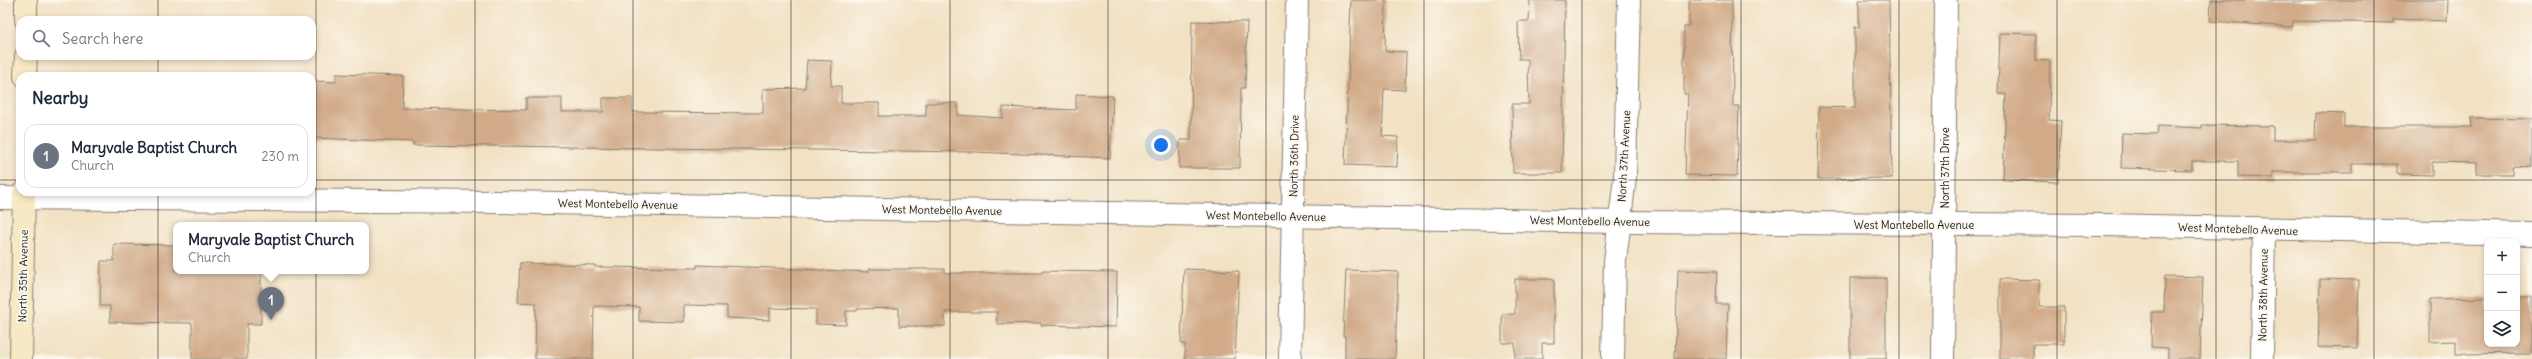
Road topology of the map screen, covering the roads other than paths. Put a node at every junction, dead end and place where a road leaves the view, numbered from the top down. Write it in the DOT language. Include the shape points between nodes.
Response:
graph roads {
  1 [pos="26,0"];
  2 [pos="1297,0"];
  3 [pos="1629,0"];
  4 [pos="1946,0"];
  5 [pos="26,16"];
  6 [pos="26,60"];
  7 [pos="25,72"];
  8 [pos="16,196"];
  9 [pos="24,196"];
  10 [pos="91,196"];
  11 [pos="0,198"];
  12 [pos="1293,216"];
  13 [pos="1620,222"];
  14 [pos="1945,226"];
  15 [pos="2264,230"];
  16 [pos="2532,234"];
  17 [pos="21,359"];
  18 [pos="1290,359"];
  19 [pos="1613,359"];
  20 [pos="1943,359"];
  21 [pos="2262,359"];
  1 -- 5 [label="main road"];
  2 -- 12 [label="street, North 36th Drive"];
  3 -- 13 [label="street, North 37th Avenue" via="1625,177"];
  4 -- 14 [label="street, North 37th Drive"];
  6 -- 7 [label="main road"];
  8 -- 11 [label="street, West Montebello Avenue"];
  9 -- 17 [label="main road, North 35th Avenue"];
  10 -- 12 [label="street, West Montebello Avenue"];
  12 -- 13 [label="street, West Montebello Avenue"];
  12 -- 18 [label="street, North 36th Drive"];
  13 -- 14 [label="street, West Montebello Avenue"];
  13 -- 19 [label="street, North 37th Avenue" via="1614,261"];
  14 -- 15 [label="street, West Montebello Avenue" via="2103,225"];
  14 -- 20 [label="street, North 37th Drive"];
  15 -- 16 [label="street, West Montebello Avenue"];
  15 -- 21 [label="street, North 38th Avenue"];
}
